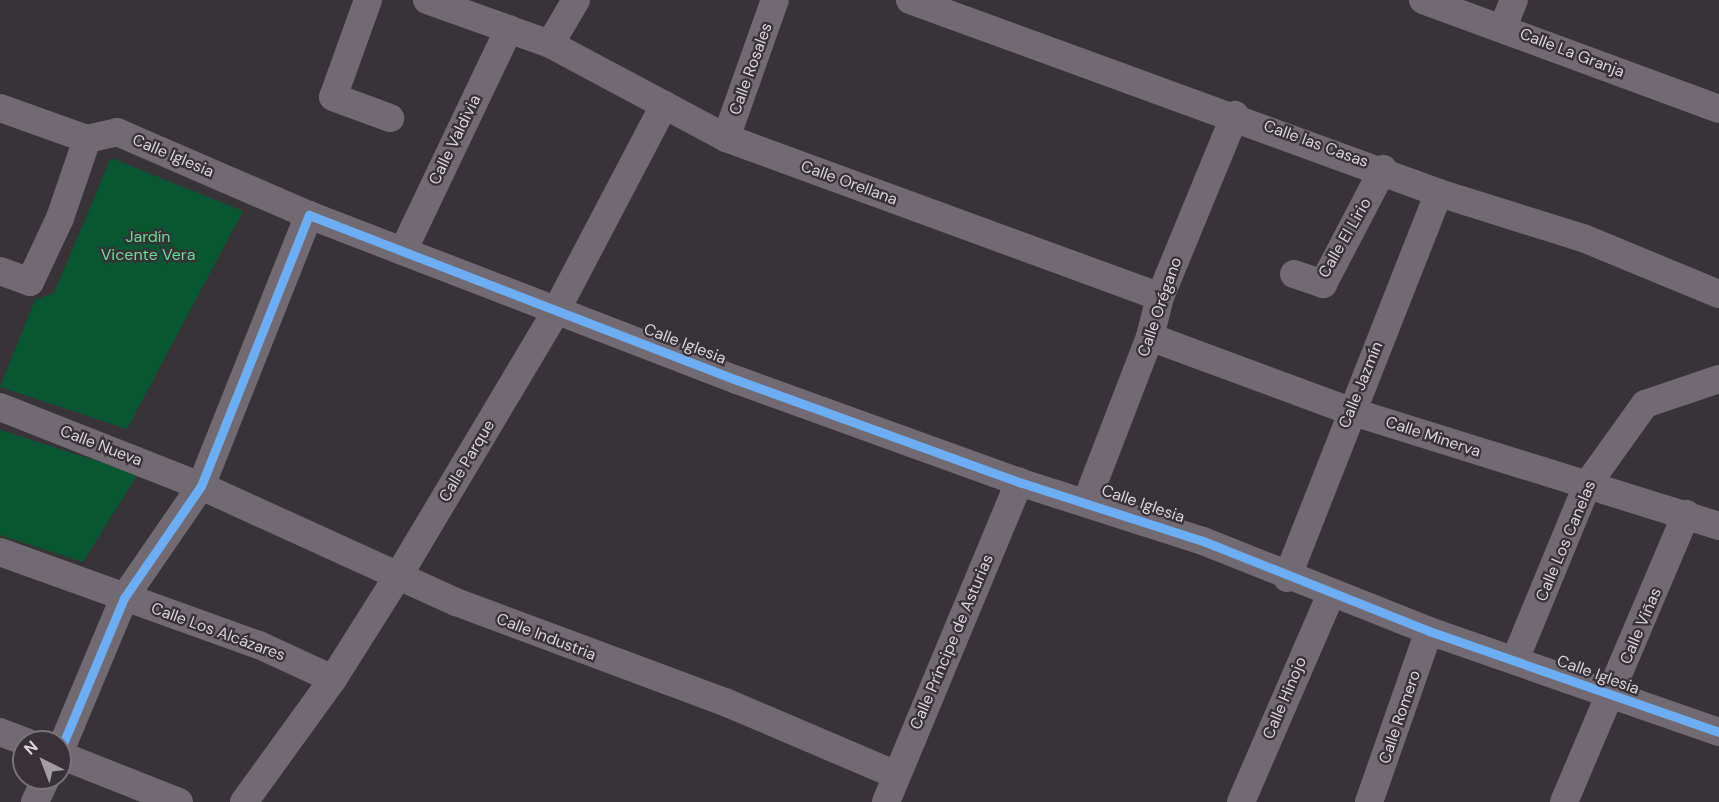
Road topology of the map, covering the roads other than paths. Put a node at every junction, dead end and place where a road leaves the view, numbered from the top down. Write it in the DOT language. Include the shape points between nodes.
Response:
graph roads {
  1 [pos="368,0"];
  2 [pos="427,0"];
  3 [pos="576,0"];
  4 [pos="775,0"];
  5 [pos="910,0"];
  6 [pos="1424,0"];
  7 [pos="1514,0"];
  8 [pos="1503,27"];
  9 [pos="509,29"];
  10 [pos="550,44"];
  11 [pos="664,105"];
  12 [pos="0,108"];
  13 [pos="1719,109"];
  14 [pos="1235,115"];
  15 [pos="390,118"];
  16 [pos="726,138"];
  17 [pos="87,139"];
  18 [pos="1383,169"];
  19 [pos="1439,193"];
  20 [pos="309,215"];
  21 [pos="403,251"];
  22 [pos="0,271"];
  23 [pos="1294,274"];
  24 [pos="1719,294"];
  25 [pos="1160,297"];
  26 [pos="556,311"];
  27 [pos="1150,337"];
  28 [pos="1719,379"];
  29 [pos="0,407"];
  30 [pos="1350,411"];
  31 [pos="1019,482"];
  32 [pos="1587,485"];
  33 [pos="201,486"];
  34 [pos="1087,501"];
  35 [pos="1686,514"];
  36 [pos="1719,526"];
  37 [pos="0,552"];
  38 [pos="398,577"];
  39 [pos="1287,578"];
  40 [pos="1330,594"];
  41 [pos="124,598"];
  42 [pos="1429,631"];
  43 [pos="1515,660"];
  44 [pos="333,679"];
  45 [pos="1611,696"];
  46 [pos="69,730"];
  47 [pos="1719,732"];
  48 [pos="72,758"];
  49 [pos="896,775"];
  50 [pos="179,802"];
  51 [pos="244,802"];
  52 [pos="886,802"];
  53 [pos="1241,802"];
  54 [pos="1370,802"];
  55 [pos="1564,802"];
  1 -- 15 [label="street" via="333,97"];
  2 -- 9 [label="street"];
  3 -- 10 [label="street"];
  4 -- 16 [label="street, Calle Rosales"];
  5 -- 14 [label="street, Calle las Casas"];
  6 -- 8 [label="street, Calle La Granja"];
  7 -- 8 [label="street"];
  8 -- 13 [label="street, Calle La Granja"];
  9 -- 10 [label="street"];
  9 -- 21 [label="street, Calle Valdivia"];
  10 -- 11 [label="street, Calle Orellana"];
  11 -- 16 [label="street, Calle Orellana"];
  11 -- 26 [label="street, Calle Parque"];
  12 -- 17 [label="street"];
  14 -- 18 [label="street, Calle las Casas"];
  14 -- 25 [label="street, Calle Orégano"];
  16 -- 25 [label="street, Calle Orellana"];
  17 -- 20 [label="street, Calle Iglesia" via="117,132"];
  17 -- 22 [label="street" via="60,218 30,282"];
  18 -- 19 [label="street, Calle las Casas"];
  18 -- 23 [label="street, Calle El Lirio" via="1323,284"];
  19 -- 24 [label="street, Calle las Casas" via="1583,238"];
  19 -- 30 [label="street, Calle Jazmín"];
  20 -- 21 [label="street, Calle Iglesia"];
  20 -- 33 [label="street"];
  21 -- 26 [label="street, Calle Iglesia"];
  25 -- 27 [label="street, Calle Orégano"];
  26 -- 31 [label="street, Calle Iglesia"];
  26 -- 38 [label="street, Calle Parque"];
  27 -- 30 [label="street, Calle Minerva"];
  27 -- 34 [label="street, Calle Orégano"];
  28 -- 32 [label="street, Calle Los Canelas" via="1645,404"];
  29 -- 33 [label="street, Calle Nueva"];
  30 -- 32 [label="street, Calle Minerva"];
  30 -- 39 [label="street, Calle Jazmín"];
  31 -- 34 [label="street, Calle Iglesia"];
  31 -- 49 [label="street, Calle Príncipe de Asturias"];
  32 -- 35 [label="street, Calle Minerva"];
  32 -- 43 [label="street, Calle Los Canelas"];
  33 -- 38 [label="street, Calle Industria"];
  33 -- 41 [label="street"];
  34 -- 39 [label="street, Calle Iglesia" via="1203,541"];
  35 -- 36 [label="street, Calle Minerva"];
  35 -- 45 [label="street, Calle Viñas"];
  37 -- 41 [label="street, Calle Los Alcázares"];
  38 -- 44 [label="street, Calle Parque"];
  38 -- 49 [label="street, Calle Industria" via="550,641 724,702"];
  39 -- 40 [label="street, Calle Iglesia"];
  40 -- 42 [label="street, Calle Iglesia"];
  40 -- 53 [label="street, Calle Hinojo"];
  41 -- 44 [label="street, Calle Los Alcázares" via="259,645"];
  41 -- 46 [label="street"];
  42 -- 43 [label="street, Calle Iglesia"];
  42 -- 54 [label="street, Calle Romero"];
  43 -- 45 [label="street, Calle Iglesia"];
  44 -- 51 [label="street, Calle Parque"];
  45 -- 47 [label="street, Calle Iglesia"];
  45 -- 55 [label="street, Calle Viñas"];
  48 -- 50 [label="street"];
  49 -- 52 [label="street, Calle Príncipe de Asturias"];
}
